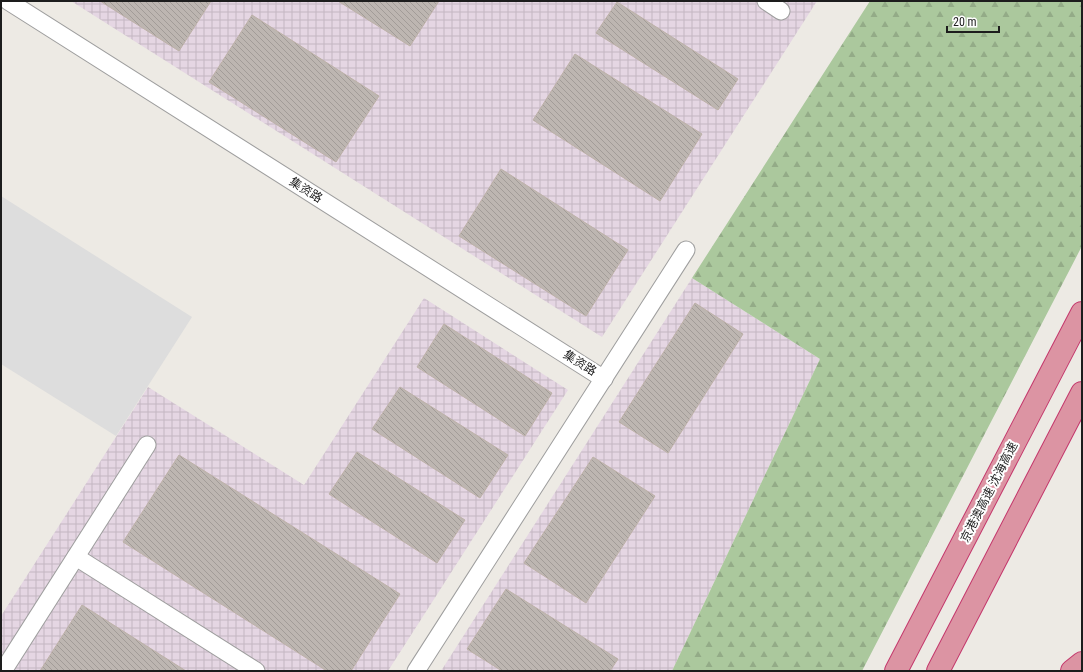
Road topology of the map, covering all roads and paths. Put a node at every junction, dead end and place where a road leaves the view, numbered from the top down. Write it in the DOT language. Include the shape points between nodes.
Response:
graph roads {
  1 [pos="8,1"];
  2 [pos="766,1"];
  3 [pos="781,11"];
  4 [pos="686,250"];
  5 [pos="1082,313"];
  6 [pos="604,378"];
  7 [pos="1082,393"];
  8 [pos="147,445"];
  9 [pos="76,557"];
  10 [pos="1082,663"];
  11 [pos="3,671"];
  12 [pos="256,671"];
  13 [pos="416,671"];
  14 [pos="896,671"];
  15 [pos="938,671"];
  16 [pos="1072,671"];
  1 -- 6 [label="street, 集资路"];
  2 -- 3 [label="street"];
  4 -- 6 [label="street"];
  5 -- 14 [label="highway, 京港澳高速 沈海高速"];
  6 -- 13 [label="street"];
  7 -- 15 [label="highway"];
  8 -- 9 [label="street"];
  9 -- 11 [label="street"];
  9 -- 12 [label="street"];
  10 -- 16 [label="highway"];
}
